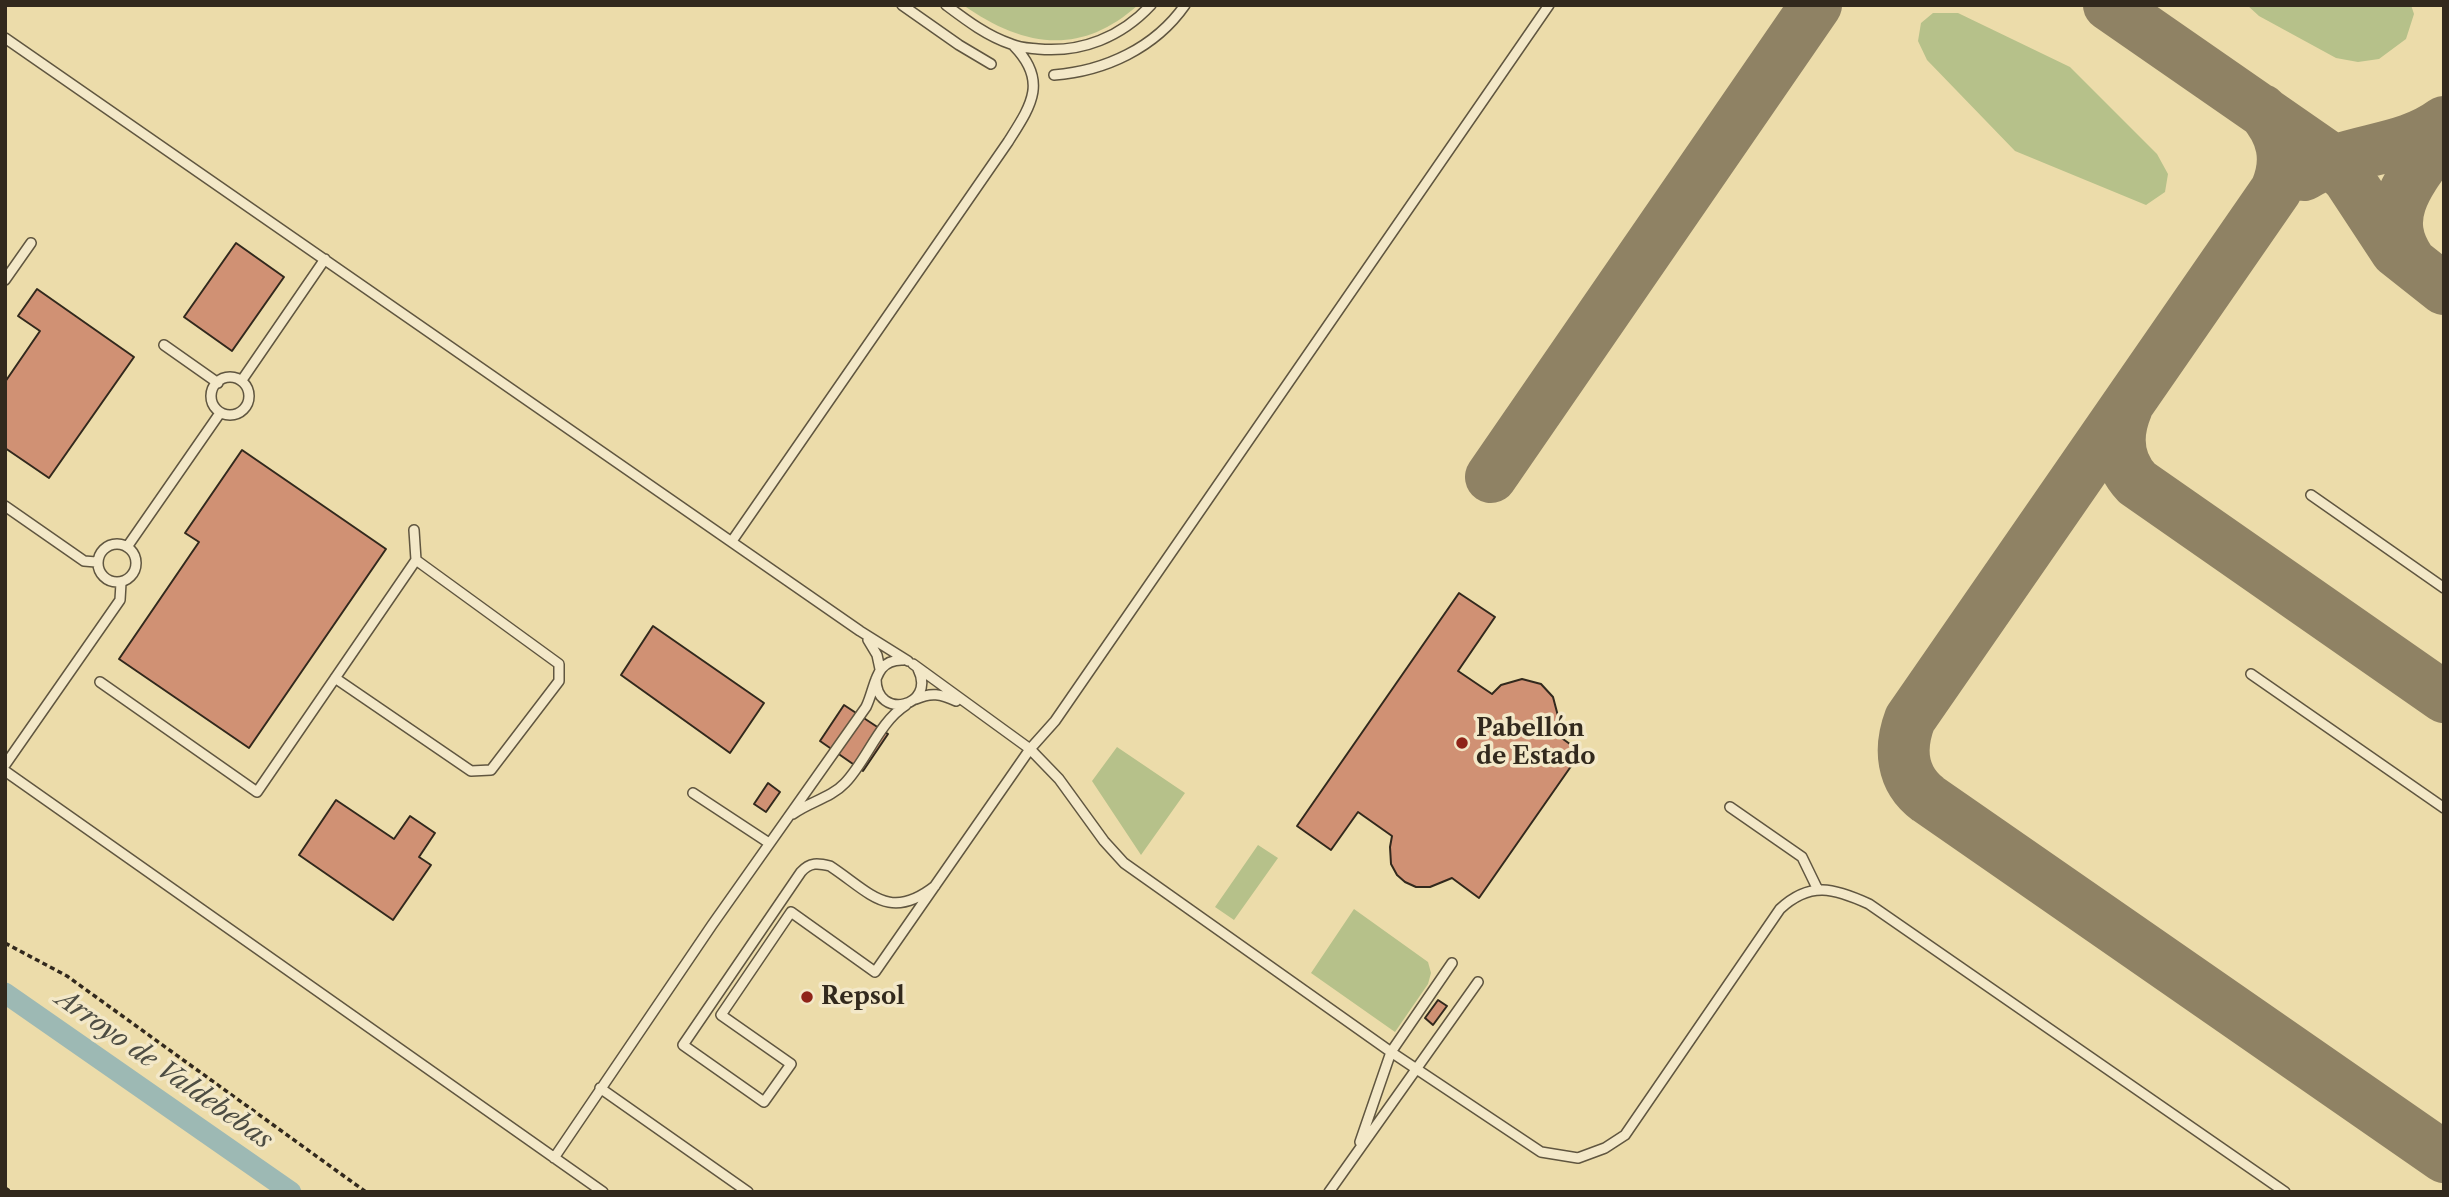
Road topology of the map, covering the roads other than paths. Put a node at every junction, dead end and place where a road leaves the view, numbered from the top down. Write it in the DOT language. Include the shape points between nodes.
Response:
graph roads {
  1 [pos="902,5"];
  2 [pos="946,5"];
  3 [pos="1151,5"];
  4 [pos="1185,5"];
  5 [pos="1549,5"];
  6 [pos="5,38"];
  7 [pos="1014,46"];
  8 [pos="991,64"];
  9 [pos="1054,75"];
  10 [pos="30,243"];
  11 [pos="325,259"];
  12 [pos="5,280"];
  13 [pos="164,345"];
  14 [pos="242,380"];
  15 [pos="218,383"];
  16 [pos="220,413"];
  17 [pos="2311,495"];
  18 [pos="5,506"];
  19 [pos="414,530"];
  20 [pos="732,541"];
  21 [pos="127,547"];
  22 [pos="416,561"];
  23 [pos="96,562"];
  24 [pos="121,583"];
  25 [pos="2444,588"];
  26 [pos="860,631"];
  27 [pos="910,663"];
  28 [pos="878,674"];
  29 [pos="2251,674"];
  30 [pos="335,678"];
  31 [pos="100,682"];
  32 [pos="912,701"];
  33 [pos="970,707"];
  34 [pos="1030,749"];
  35 [pos="5,765"];
  36 [pos="5,771"];
  37 [pos="692,793"];
  38 [pos="1730,807"];
  39 [pos="2444,808"];
  40 [pos="786,819"];
  41 [pos="769,843"];
  42 [pos="936,886"];
  43 [pos="1818,890"];
  44 [pos="1452,963"];
  45 [pos="1478,982"];
  46 [pos="1391,1052"];
  47 [pos="1416,1069"];
  48 [pos="600,1088"];
  49 [pos="1356,1153"];
  50 [pos="554,1158"];
  51 [pos="603,1192"];
  52 [pos="748,1192"];
  53 [pos="1329,1192"];
  54 [pos="2285,1192"];
  1 -- 8 [label="lane"];
  2 -- 7 [label="lane"];
  3 -- 7 [label="lane" via="1130,25 1091,44 1062,49"];
  4 -- 9 [label="lane" via="1149,43 1119,60"];
  5 -- 34 [label="lane" via="1055,721"];
  6 -- 11 [label="lane"];
  7 -- 20 [label="lane" via="1032,74 1031,104"];
  10 -- 12 [label="lane"];
  11 -- 14 [label="lane"];
  11 -- 20 [label="lane"];
  13 -- 15 [label="lane"];
  14 -- 15 [label="lane" via="232,376"];
  14 -- 16 [label="lane" via="250,390 244,410 235,415"];
  15 -- 16 [label="lane" via="210,394"];
  16 -- 21 [label="lane"];
  17 -- 25 [label="lane"];
  18 -- 23 [label="lane" via="84,561"];
  19 -- 22 [label="lane"];
  20 -- 26 [label="lane"];
  21 -- 23 [label="lane" via="109,546"];
  21 -- 24 [label="lane" via="136,557 136,569"];
  22 -- 30 [label="lane"];
  22 -- 30 [label="lane" via="559,664 559,681 491,770 471,771"];
  23 -- 24 [label="lane" via="102,577"];
  24 -- 35 [label="lane" via="120,600"];
  26 -- 27 [label="lane"];
  26 -- 28 [label="lane" via="876,650"];
  27 -- 28 [label="lane" via="892,660"];
  27 -- 32 [label="lane" via="922,682"];
  27 -- 33 [label="lane"];
  28 -- 32 [label="lane" via="878,693 884,700 897,705"];
  28 -- 40 [label="lane" via="866,707"];
  29 -- 39 [label="lane"];
  30 -- 31 [label="lane" via="257,792"];
  32 -- 33 [label="lane" via="937,694"];
  32 -- 40 [label="lane" via="891,719 846,782"];
  33 -- 34 [label="lane"];
  34 -- 42 [label="lane"];
  34 -- 46 [label="lane" via="1124,863"];
  36 -- 50 [label="lane"];
  37 -- 41 [label="lane"];
  38 -- 43 [label="lane" via="1802,857"];
  40 -- 41 [label="lane"];
  41 -- 48 [label="lane"];
  42 -- 42 [label="lane" via="919,899 891,903 830,866 808,866 683,1045 764,1102 791,1064 720,1014 791,912 875,972"];
  43 -- 47 [label="lane" via="1794,896 1780,909 1625,1136 1605,1148 1578,1158 1541,1152"];
  43 -- 54 [label="lane" via="1848,894 1869,904"];
  44 -- 46 [label="lane"];
  45 -- 47 [label="lane"];
  46 -- 47 [label="lane"];
  46 -- 49 [label="lane"];
  47 -- 49 [label="lane"];
  48 -- 50 [label="lane"];
  48 -- 52 [label="lane"];
  49 -- 53 [label="lane"];
  50 -- 51 [label="lane"];
}
